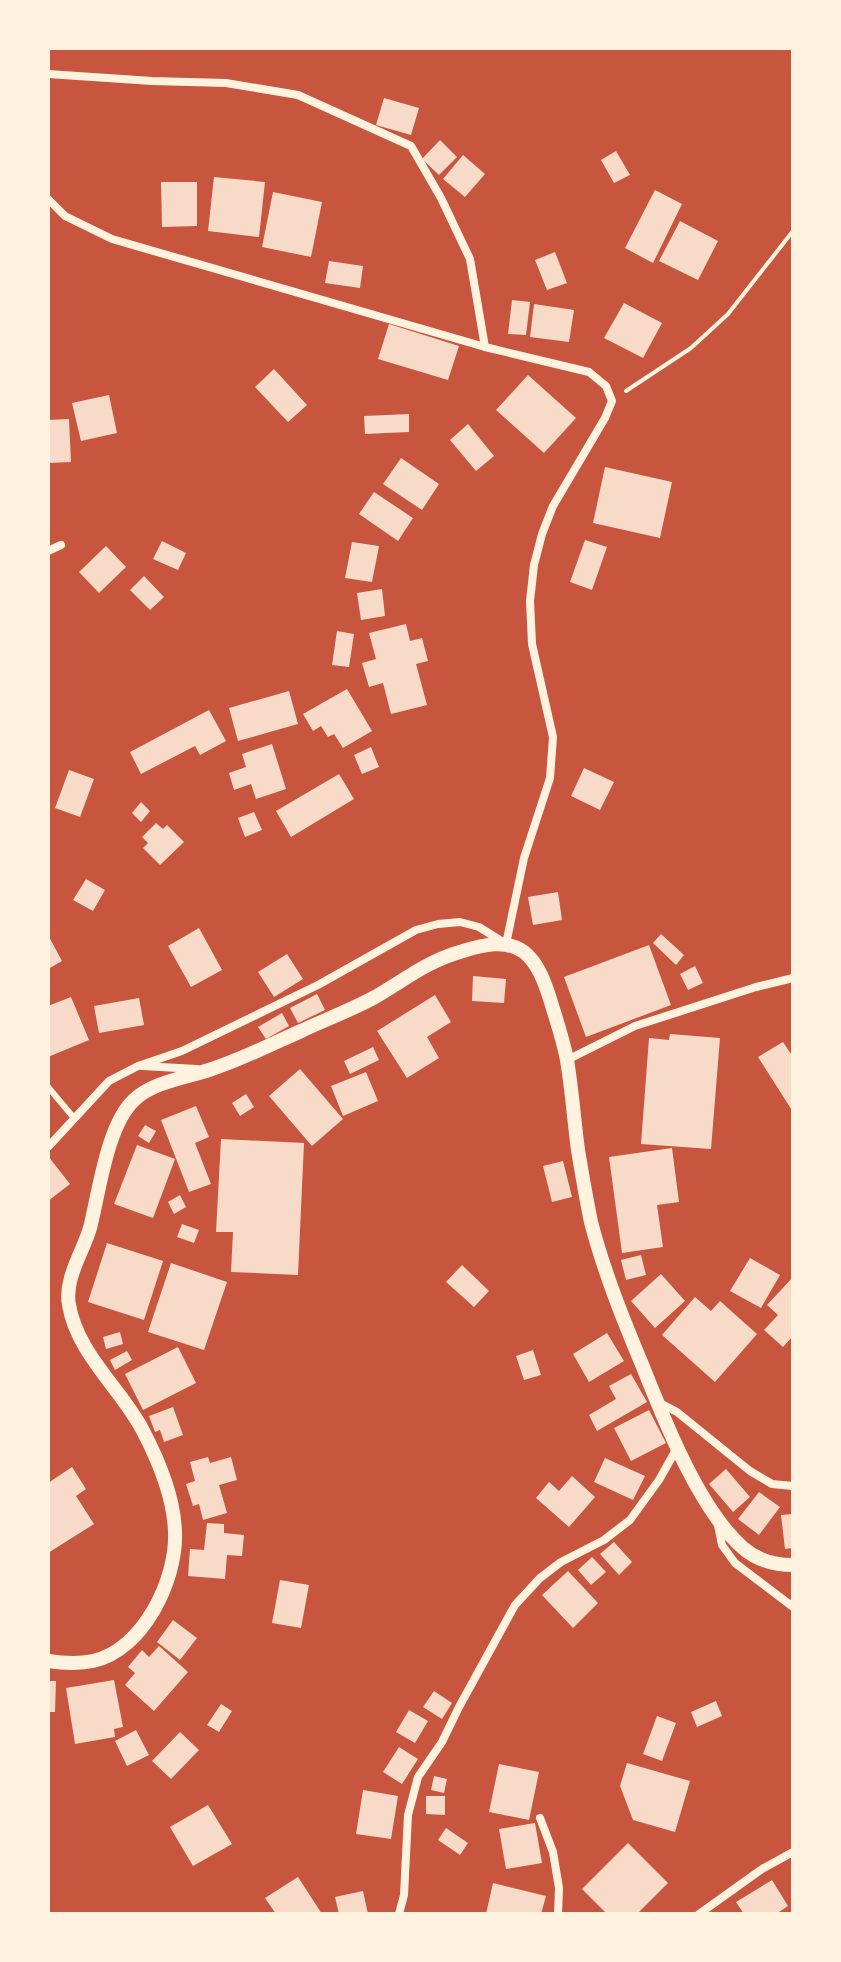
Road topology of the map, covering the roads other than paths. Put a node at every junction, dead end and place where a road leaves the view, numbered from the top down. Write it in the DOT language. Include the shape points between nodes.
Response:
graph roads {
  1 [pos="48,74"];
  2 [pos="48,199"];
  3 [pos="485,347"];
  4 [pos="61,545"];
  5 [pos="48,551"];
  6 [pos="506,944"];
  7 [pos="793,978"];
  8 [pos="567,1060"];
  9 [pos="138,1066"];
  10 [pos="210,1070"];
  11 [pos="48,1087"];
  12 [pos="74,1118"];
  13 [pos="48,1147"];
  14 [pos="657,1402"];
  15 [pos="677,1447"];
  16 [pos="793,1486"];
  17 [pos="716,1517"];
  18 [pos="793,1565"];
  19 [pos="793,1607"];
  20 [pos="48,1661"];
  21 [pos="540,1818"];
  22 [pos="793,1852"];
  23 [pos="399,1914"];
  24 [pos="558,1914"];
  25 [pos="699,1914"];
  1 -- 3 [label="street" via="226,83 298,95 411,146 470,259"];
  2 -- 3 [label="street" via="65,216 112,239"];
  3 -- 6 [label="street" via="589,372 606,386 612,401 553,506 534,565 532,644 553,737 550,778 524,858"];
  4 -- 5 [label="street"];
  6 -- 8 [label="street" via="524,952 536,966"];
  6 -- 9 [label="street" via="460,922 416,930 318,985 182,1051"];
  6 -- 10 [label="street" via="431,962 373,998"];
  7 -- 8 [label="street" via="635,1026"];
  8 -- 14 [label="street" via="590,1219"];
  9 -- 10 [label="street"];
  9 -- 12 [label="street" via="109,1081"];
  10 -- 20 [label="street" via="150,1090 128,1107 68,1291 78,1333 140,1426 166,1485 176,1537 170,1570 146,1623 130,1641 96,1661"];
  11 -- 12 [label="lane"];
  12 -- 13 [label="street"];
  14 -- 15 [label="street"];
  14 -- 16 [label="street" via="750,1471 772,1484"];
  15 -- 17 [label="street"];
  15 -- 23 [label="street" via="630,1520 561,1562 515,1605 418,1777 408,1815"];
  17 -- 18 [label="street" via="751,1555 775,1565"];
  17 -- 19 [label="street" via="722,1545 735,1563"];
  21 -- 24 [label="street" via="553,1852"];
  22 -- 25 [label="street"];
}
